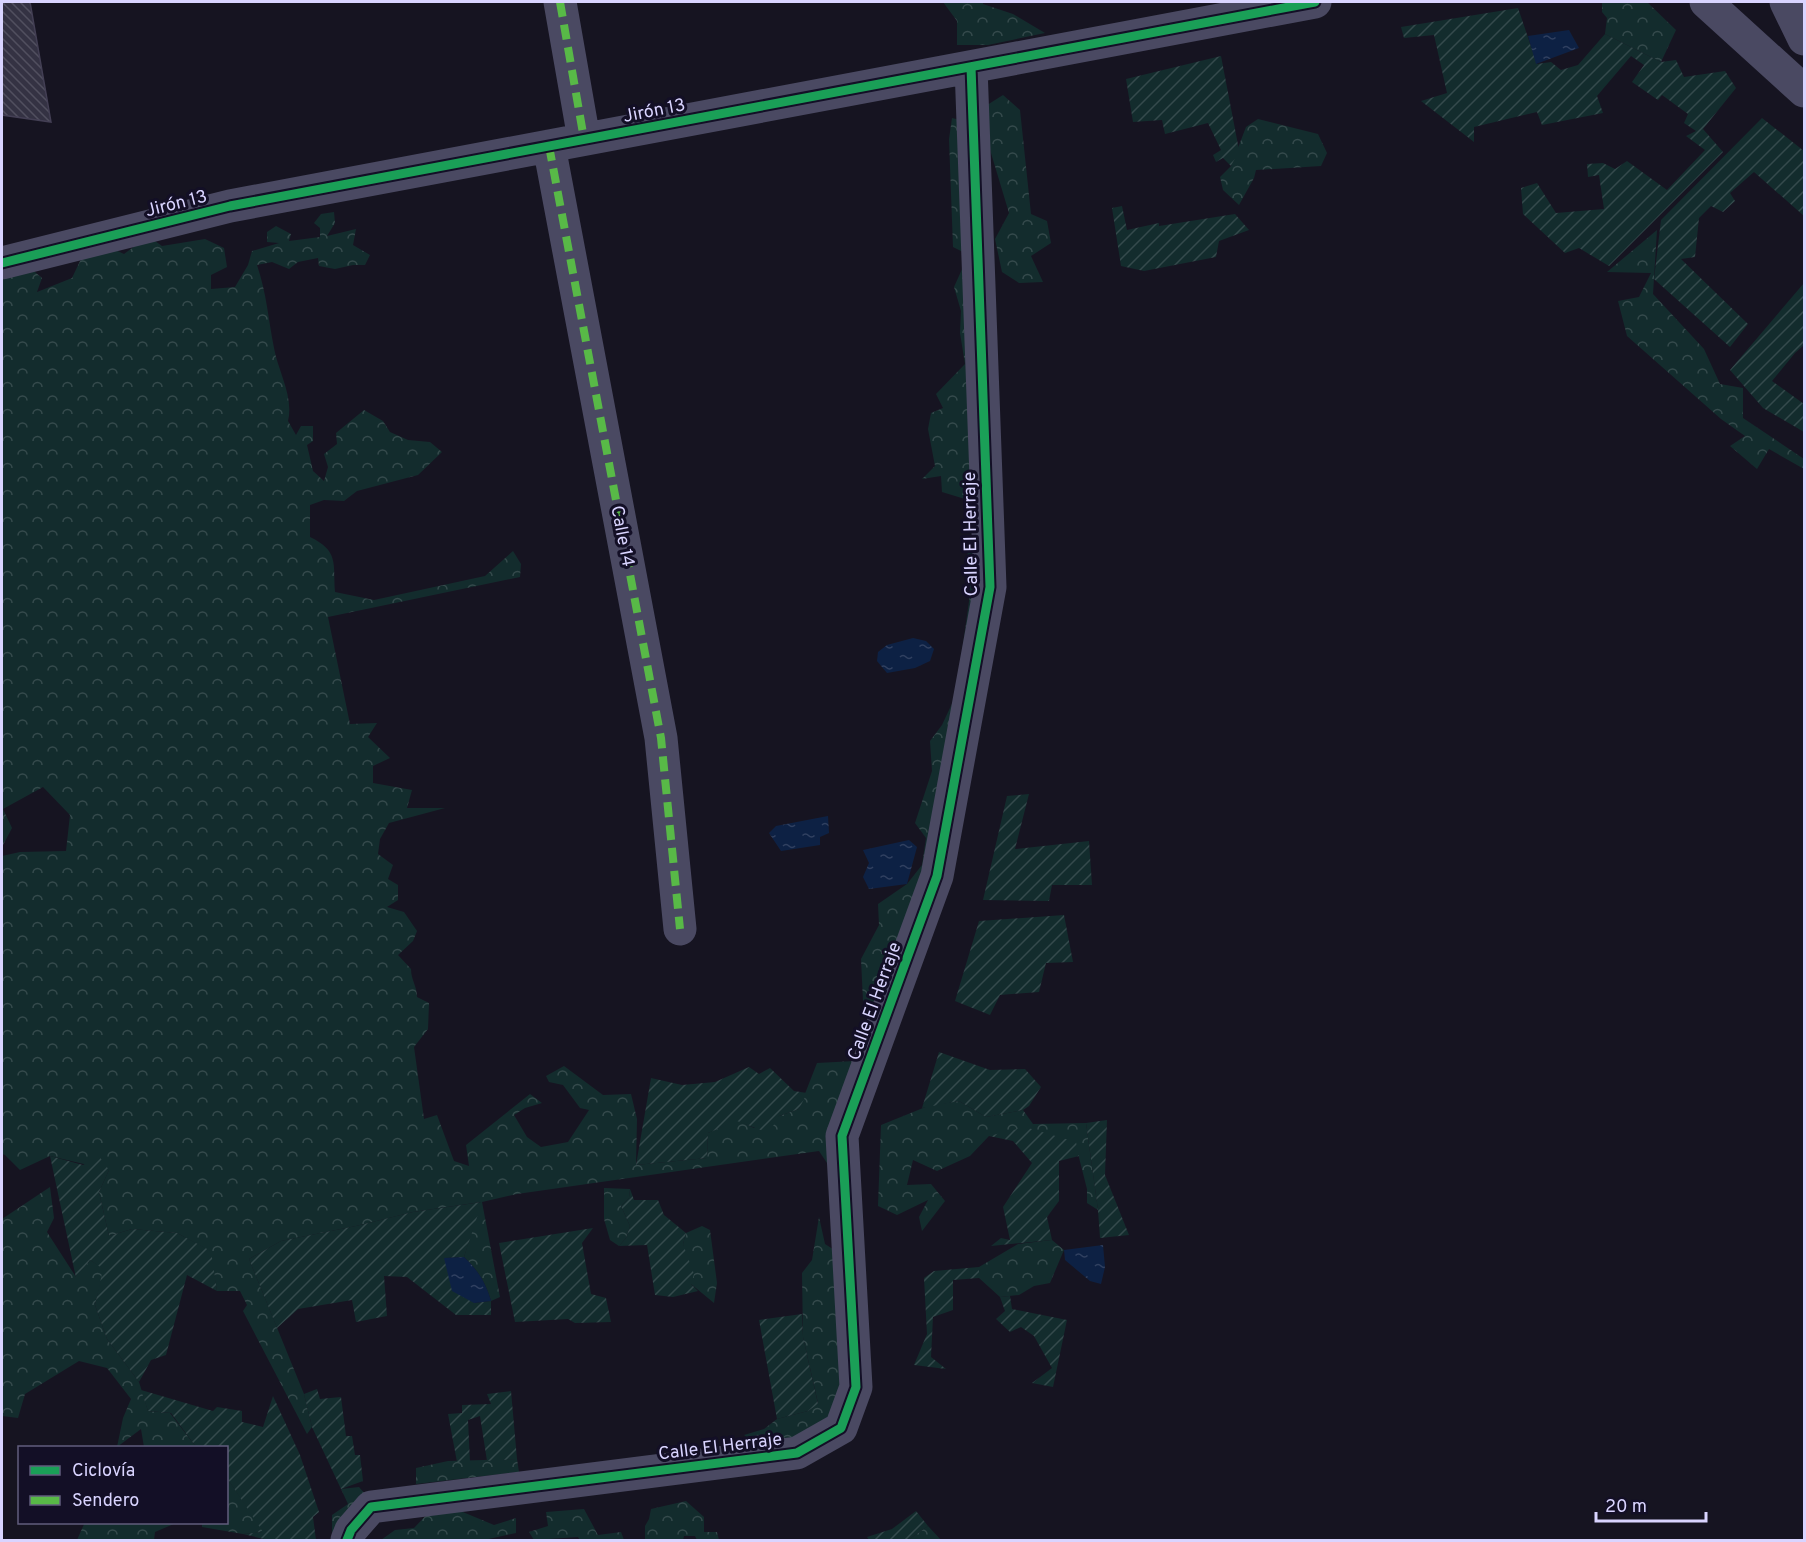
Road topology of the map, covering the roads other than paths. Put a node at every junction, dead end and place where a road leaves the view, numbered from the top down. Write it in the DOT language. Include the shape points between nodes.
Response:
graph roads {
  1 [pos="560,2"];
  2 [pos="1315,2"];
  3 [pos="1706,2"];
  4 [pos="1786,2"];
  5 [pos="1804,39"];
  6 [pos="971,67"];
  7 [pos="1804,91"];
  8 [pos="584,140"];
  9 [pos="549,146"];
  10 [pos="2,263"];
  11 [pos="680,929"];
  12 [pos="347,1540"];
  1 -- 8 [label="street"];
  2 -- 6 [label="street, Jirón 13"];
  3 -- 7 [label="street"];
  4 -- 5 [label="street"];
  6 -- 8 [label="street, Jirón 13"];
  6 -- 12 [label="street, Calle El Herraje" via="990,587 938,876 842,1136 856,1387 841,1428 797,1453 371,1507"];
  8 -- 9 [label="street, Jirón 13"];
  9 -- 10 [label="street, Jirón 13" via="230,206"];
  9 -- 11 [label="street, Calle 14" via="661,738"];
}
